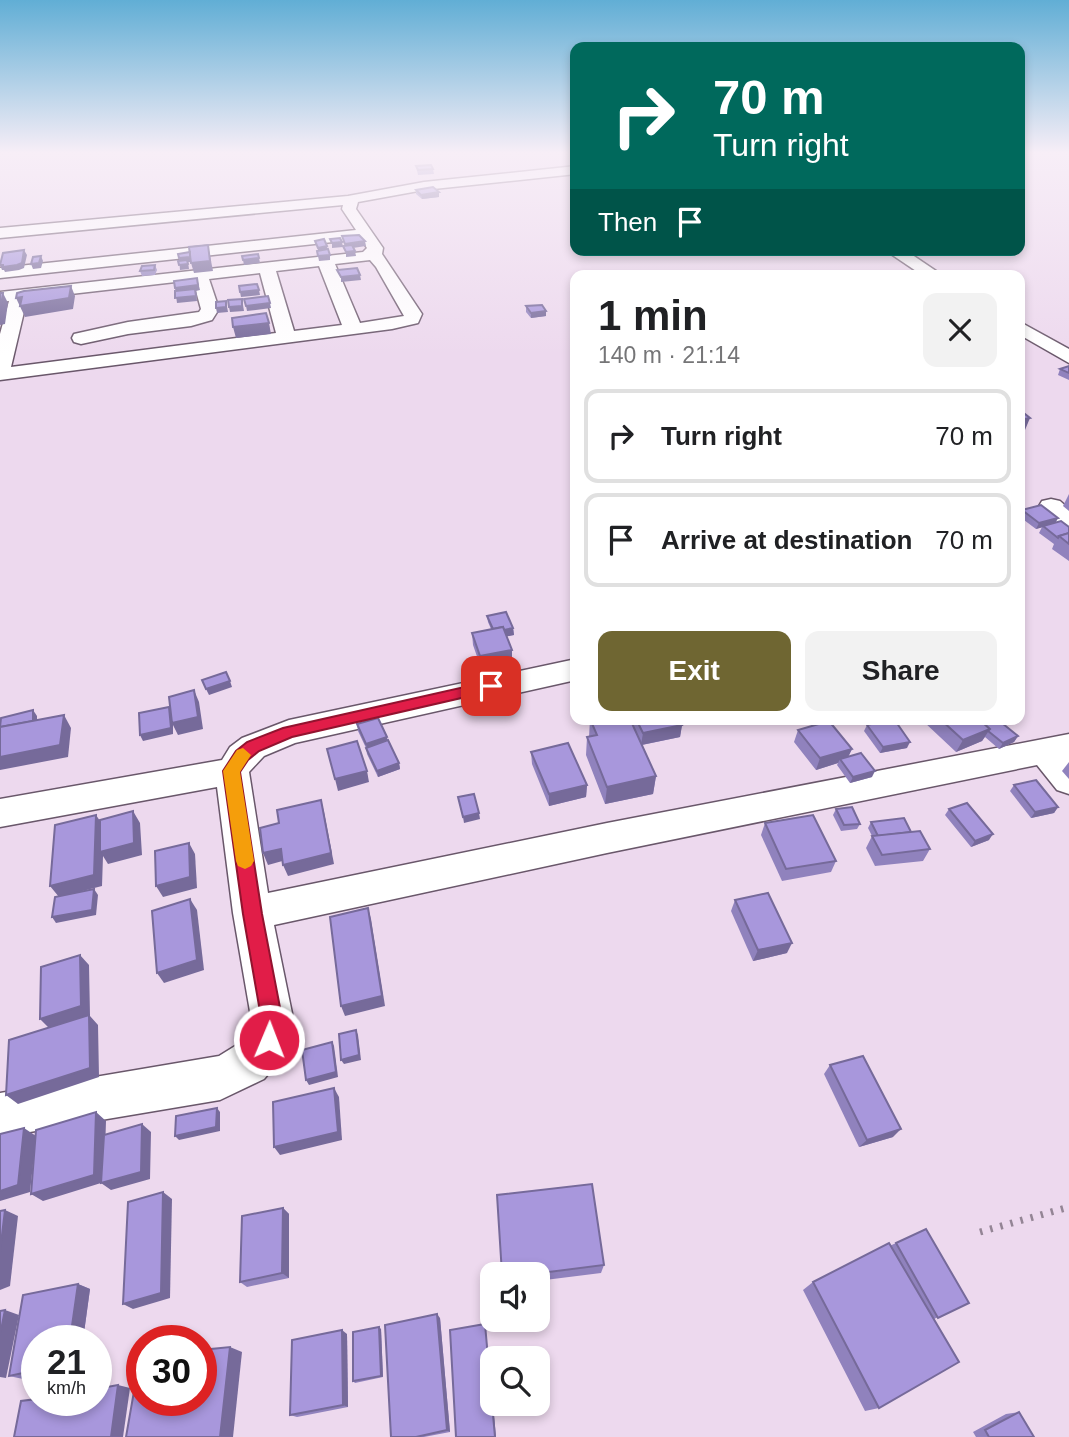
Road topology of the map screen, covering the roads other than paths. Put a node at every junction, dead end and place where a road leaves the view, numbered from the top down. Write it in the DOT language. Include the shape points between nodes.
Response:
graph roads {
  1 [pos="124,221"];
  2 [pos="135,221"];
  3 [pos="359,221"];
  4 [pos="0,233"];
  5 [pos="365,233"];
  6 [pos="133,238"];
  7 [pos="372,253"];
  8 [pos="903,256"];
  9 [pos="131,258"];
  10 [pos="325,261"];
  11 [pos="267,267"];
  12 [pos="926,270"];
  13 [pos="0,273"];
  14 [pos="200,275"];
  15 [pos="130,282"];
  16 [pos="85,287"];
  17 [pos="9,296"];
  18 [pos="353,328"];
  19 [pos="1025,330"];
  20 [pos="286,337"];
  21 [pos="81,338"];
  22 [pos="1069,357"];
  23 [pos="78,364"];
  24 [pos="0,372"];
  25 [pos="570,670"];
  26 [pos="1057,748"];
  27 [pos="232,771"];
  28 [pos="1069,781"];
  29 [pos="0,813"];
  30 [pos="252,914"];
  31 [pos="0,1115"];
  1 -- 4 [label="street"];
  2 -- 6 [label="street"];
  3 -- 5 [label="street"];
  5 -- 7 [label="street" via="375,248"];
  5 -- 9 [label="street"];
  7 -- 10 [label="street"];
  7 -- 18 [label="street" via="383,264 412,319"];
  8 -- 12 [label="street"];
  9 -- 13 [label="street"];
  9 -- 15 [label="street"];
  10 -- 11 [label="street"];
  10 -- 18 [label="street"];
  11 -- 14 [label="street"];
  11 -- 20 [label="street"];
  14 -- 15 [label="street"];
  14 -- 21 [label="street" via="210,309 206,316"];
  15 -- 16 [label="street"];
  16 -- 17 [label="street"];
  16 -- 21 [label="street"];
  17 -- 24 [label="street"];
  18 -- 20 [label="street"];
  19 -- 22 [label="street"];
  20 -- 23 [label="street"];
  21 -- 23 [label="street"];
  23 -- 24 [label="street"];
  25 -- 27 [label="street" via="289,732 253,747"];
  26 -- 28 [label="street"];
  26 -- 30 [label="street"];
  27 -- 29 [label="street"];
  27 -- 30 [label="street"];
  30 -- 31 [label="street" via="273,1023 258,1058 220,1078"];
}
